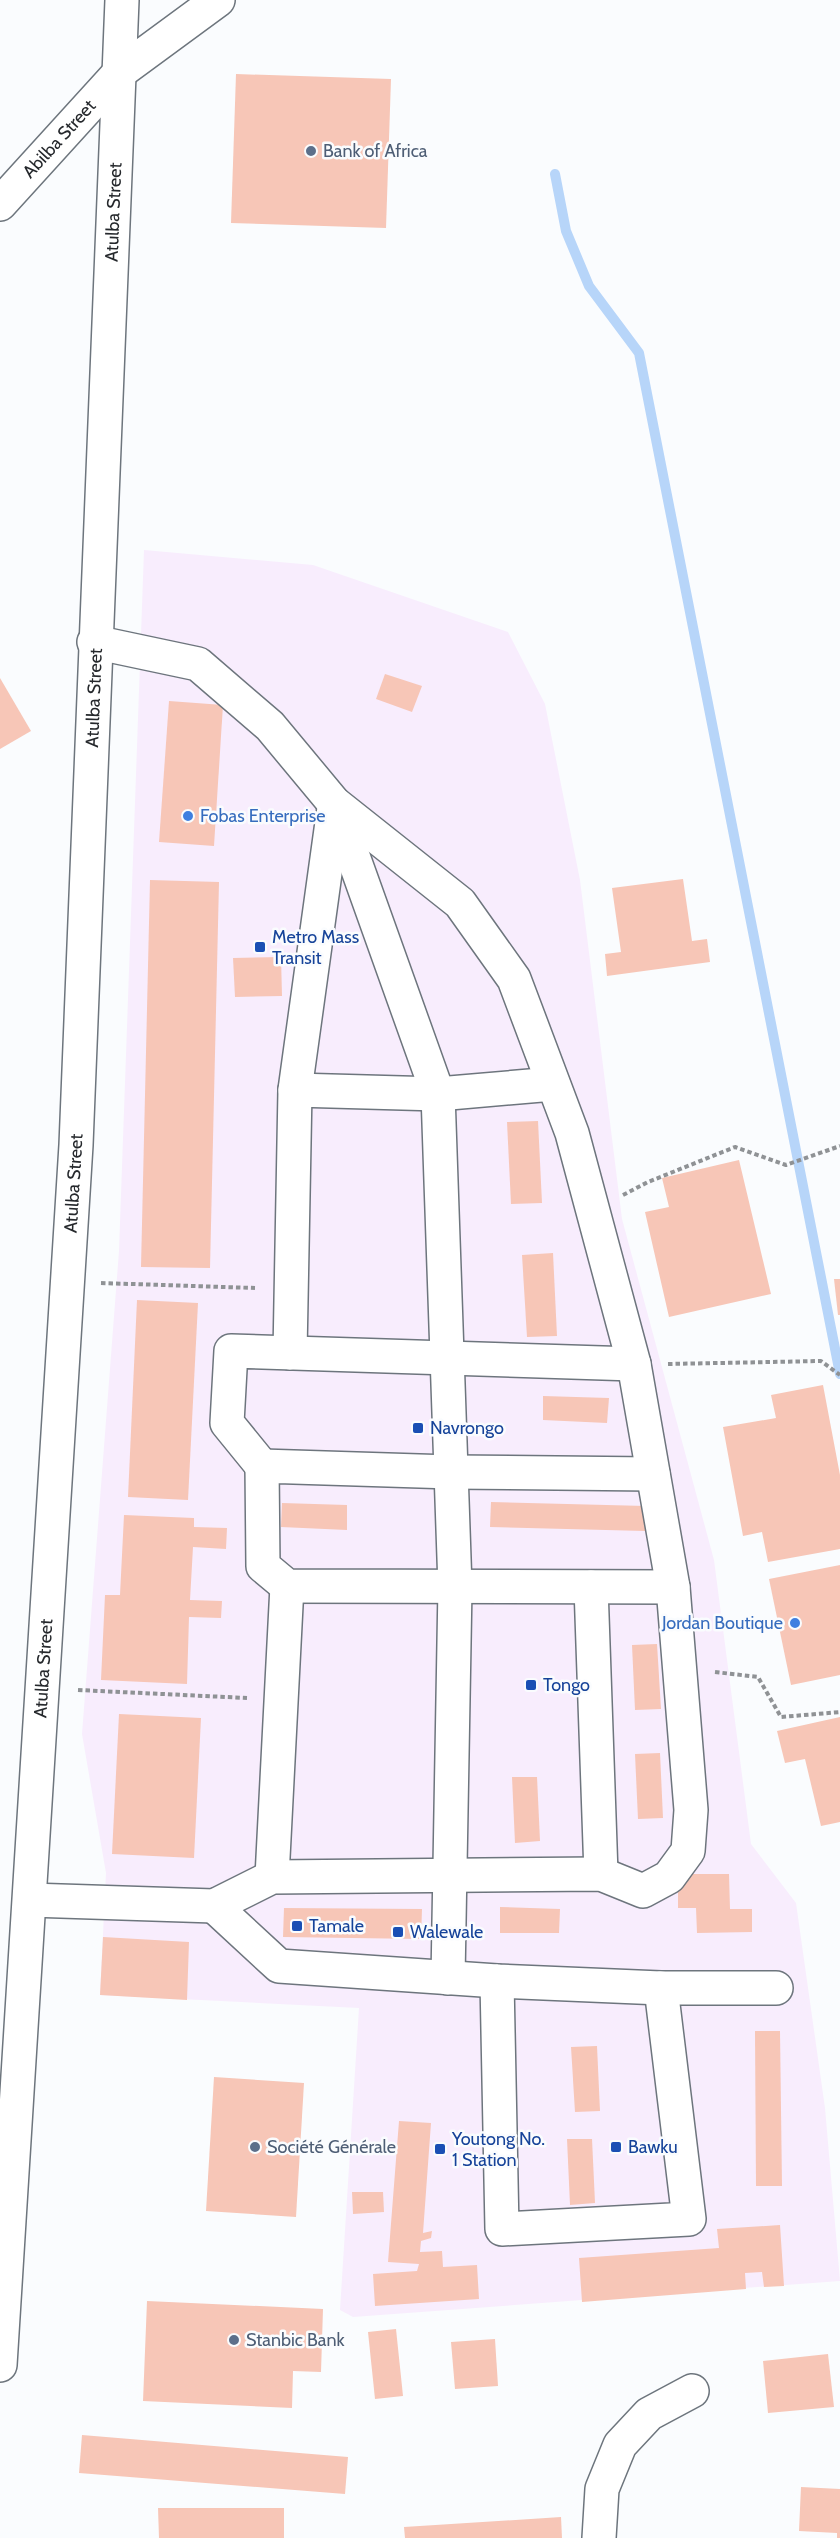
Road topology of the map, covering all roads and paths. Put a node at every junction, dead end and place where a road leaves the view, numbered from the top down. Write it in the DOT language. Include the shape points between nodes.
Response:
graph roads {
  1 [pos="122,0"];
  2 [pos="218,0"];
  3 [pos="120,72"];
  4 [pos="0,204"];
  5 [pos="94,642"];
  6 [pos="334,803"];
  7 [pos="554,1084"];
  8 [pos="295,1090"];
  9 [pos="438,1094"];
  10 [pos="840,1146"];
  11 [pos="593,1212"];
  12 [pos="68,1282"];
  13 [pos="292,1290"];
  14 [pos="291,1353"];
  15 [pos="447,1358"];
  16 [pos="634,1364"];
  17 [pos="840,1375"];
  18 [pos="262,1466"];
  19 [pos="451,1472"];
  20 [pos="653,1474"];
  21 [pos="286,1586"];
  22 [pos="455,1587"];
  23 [pos="591,1587"];
  24 [pos="673,1587"];
  25 [pos="679,1667"];
  26 [pos="43,1689"];
  27 [pos="281,1700"];
  28 [pos="840,1712"];
  29 [pos="601,1874"];
  30 [pos="450,1875"];
  31 [pos="272,1877"];
  32 [pos="30,1900"];
  33 [pos="214,1906"];
  34 [pos="448,1978"];
  35 [pos="497,1982"];
  36 [pos="661,1988"];
  37 [pos="776,1988"];
  38 [pos="0,2365"];
  39 [pos="692,2391"];
  40 [pos="599,2538"];
  1 -- 3 [label="street, Atulba Street"];
  2 -- 3 [label="street, Abilba Street"];
  3 -- 4 [label="street, Abilba Street"];
  3 -- 5 [label="street, Atulba Street"];
  5 -- 6 [label="street" via="198,664 270,726"];
  5 -- 12 [label="street, Atulba Street"];
  6 -- 7 [label="street" via="460,903 514,979"];
  6 -- 8 [label="street"];
  6 -- 9 [label="street"];
  7 -- 9 [label="street"];
  7 -- 11 [label="street"];
  8 -- 9 [label="street"];
  8 -- 13 [label="street"];
  9 -- 15 [label="street"];
  10 -- 11 [label="path" via="786,1165 735,1147 648,1182"];
  11 -- 16 [label="street"];
  12 -- 13 [label="path"];
  12 -- 26 [label="street, Atulba Street"];
  13 -- 14 [label="street"];
  14 -- 15 [label="street"];
  14 -- 18 [label="street" via="231,1351 227,1423"];
  15 -- 16 [label="street"];
  15 -- 19 [label="street"];
  16 -- 17 [label="path" via="821,1361"];
  16 -- 20 [label="street"];
  18 -- 19 [label="street"];
  18 -- 21 [label="street" via="264,1566"];
  19 -- 20 [label="street"];
  19 -- 22 [label="street"];
  20 -- 24 [label="street"];
  21 -- 22 [label="street"];
  21 -- 27 [label="street"];
  22 -- 23 [label="street"];
  22 -- 30 [label="street"];
  23 -- 24 [label="street"];
  23 -- 29 [label="street"];
  24 -- 25 [label="street"];
  25 -- 28 [label="path" via="758,1677 781,1717"];
  25 -- 29 [label="street" via="691,1810 688,1851 669,1877 643,1891"];
  26 -- 27 [label="path"];
  26 -- 32 [label="street, Atulba Street"];
  27 -- 31 [label="street"];
  29 -- 30 [label="street"];
  30 -- 31 [label="street"];
  30 -- 34 [label="street"];
  31 -- 33 [label="street"];
  32 -- 33 [label="street"];
  32 -- 38 [label="street, Atulba Street"];
  33 -- 34 [label="street" via="279,1966"];
  34 -- 35 [label="street"];
  35 -- 36 [label="street"];
  35 -- 36 [label="street" via="502,2229 689,2219"];
  36 -- 37 [label="street"];
  39 -- 40 [label="street" via="649,2414 620,2445 602,2489"];
}
